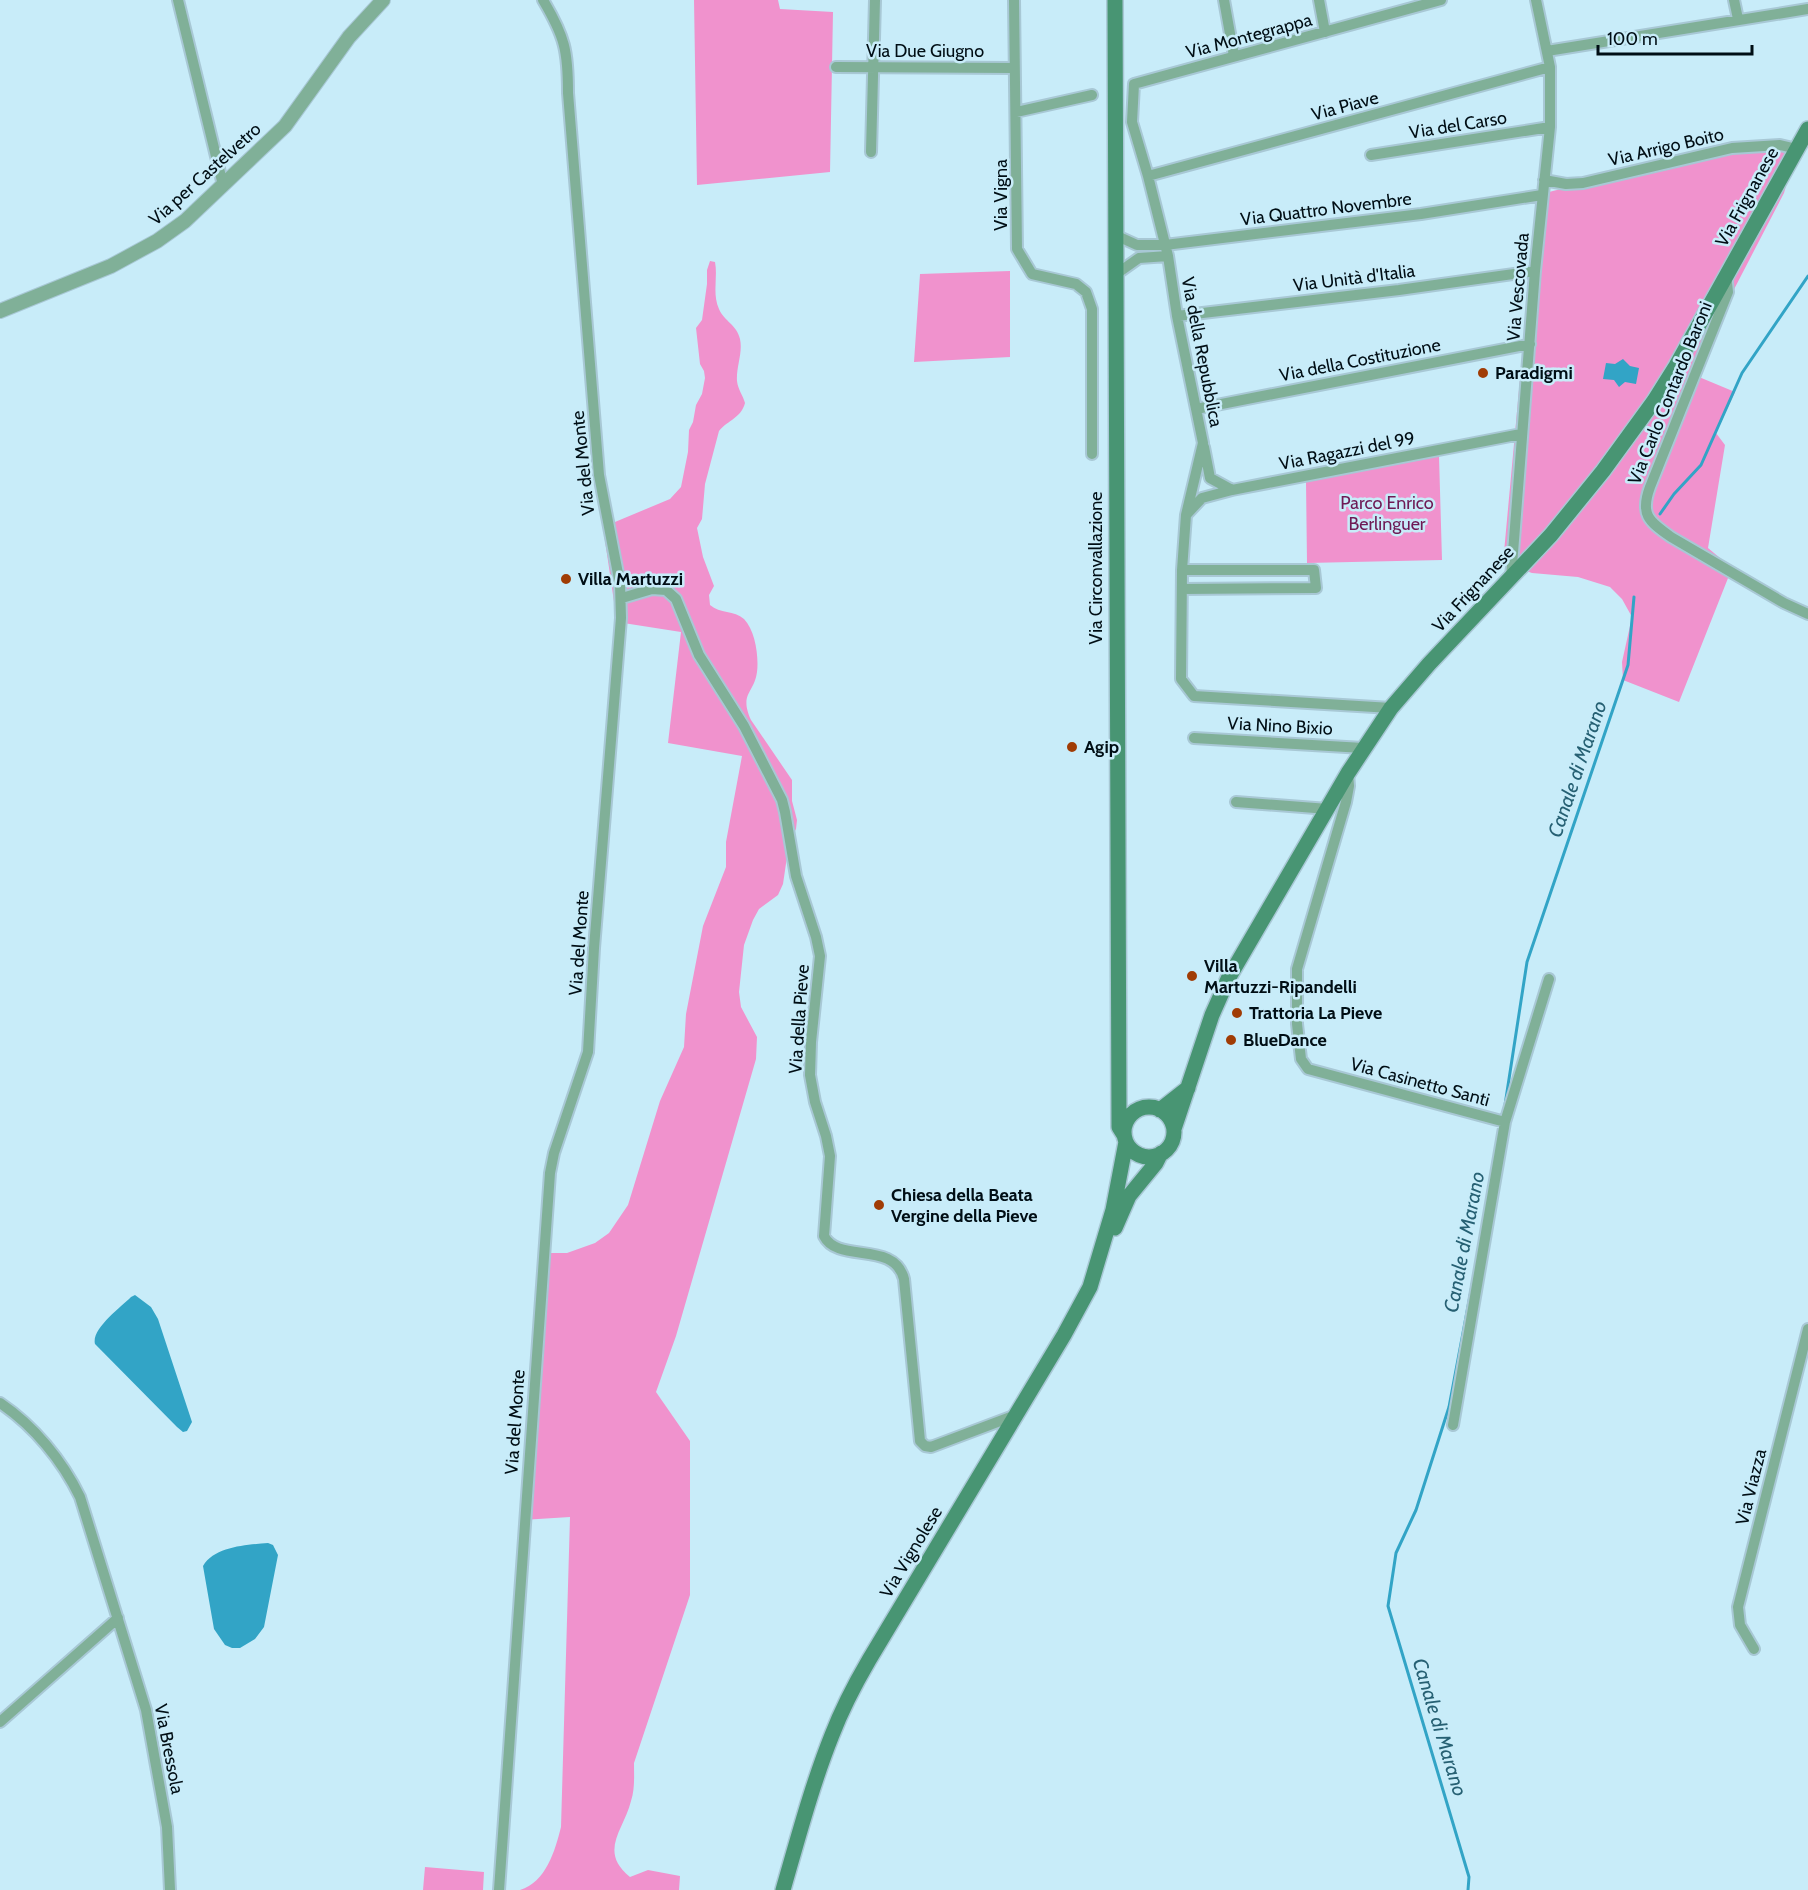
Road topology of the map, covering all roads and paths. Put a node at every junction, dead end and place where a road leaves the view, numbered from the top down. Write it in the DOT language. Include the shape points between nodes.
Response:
graph roads {
  1 [pos="178,0"];
  2 [pos="383,0"];
  3 [pos="543,0"];
  4 [pos="875,0"];
  5 [pos="1014,0"];
  6 [pos="1114,0"];
  7 [pos="1224,0"];
  8 [pos="1319,0"];
  9 [pos="1441,0"];
  10 [pos="1536,0"];
  11 [pos="1734,0"];
  12 [pos="1400,6"];
  13 [pos="1808,9"];
  14 [pos="1738,19"];
  15 [pos="1325,32"];
  16 [pos="1547,51"];
  17 [pos="1234,56"];
  18 [pos="836,67"];
  19 [pos="1550,67"];
  20 [pos="873,68"];
  21 [pos="1014,68"];
  22 [pos="1134,84"];
  23 [pos="1092,95"];
  24 [pos="1016,112"];
  25 [pos="1551,127"];
  26 [pos="1808,129"];
  27 [pos="1797,149"];
  28 [pos="871,152"];
  29 [pos="1371,155"];
  30 [pos="1148,176"];
  31 [pos="1544,180"];
  32 [pos="224,185"];
  33 [pos="1542,195"];
  34 [pos="1115,235"];
  35 [pos="1166,250"];
  36 [pos="1535,271"];
  37 [pos="1726,274"];
  38 [pos="1115,275"];
  39 [pos="0,311"];
  40 [pos="1177,316"];
  41 [pos="1530,344"];
  42 [pos="1196,409"];
  43 [pos="1521,434"];
  44 [pos="1203,443"];
  45 [pos="1092,454"];
  46 [pos="1232,490"];
  47 [pos="1186,515"];
  48 [pos="1182,570"];
  49 [pos="1511,578"];
  50 [pos="1182,589"];
  51 [pos="622,598"];
  52 [pos="1808,614"];
  53 [pos="1391,708"];
  54 [pos="1194,738"];
  55 [pos="1363,748"];
  56 [pos="1348,773"];
  57 [pos="1236,802"];
  58 [pos="1328,809"];
  59 [pos="1549,979"];
  60 [pos="1188,1088"];
  61 [pos="1119,1096"];
  62 [pos="1160,1110"];
  63 [pos="1134,1112"];
  64 [pos="1502,1121"];
  65 [pos="1174,1129"];
  66 [pos="1125,1138"];
  67 [pos="1161,1154"];
  68 [pos="1102,1248"];
  69 [pos="1808,1329"];
  70 [pos="0,1403"];
  71 [pos="1016,1415"];
  72 [pos="1453,1425"];
  73 [pos="118,1618"];
  74 [pos="1754,1649"];
  75 [pos="0,1722"];
  76 [pos="170,1890"];
  77 [pos="499,1890"];
  78 [pos="783,1890"];
  1 -- 32 [label="street"];
  2 -- 32 [label="street, Via per Castelvetro" via="348,37 285,126"];
  3 -- 51 [label="street, Via del Monte" via="561,33 568,62 599,475"];
  4 -- 20 [label="street"];
  5 -- 21 [label="street, Via Vigna"];
  6 -- 34 [label="main road, Via Circonvallazione"];
  7 -- 17 [label="street"];
  8 -- 15 [label="street"];
  9 -- 12 [label="street, Via Montegrappa"];
  10 -- 16 [label="street, Via Vescovada"];
  11 -- 14 [label="street"];
  12 -- 15 [label="street, Via Montegrappa"];
  13 -- 14 [label="street"];
  14 -- 16 [label="street"];
  15 -- 17 [label="street, Via Montegrappa"];
  16 -- 19 [label="street, Via Vescovada"];
  17 -- 22 [label="street, Via Montegrappa"];
  18 -- 20 [label="street, Via Due Giugno"];
  19 -- 25 [label="street, Via Vescovada"];
  19 -- 30 [label="street, Via Piave"];
  20 -- 21 [label="street, Via Due Giugno"];
  20 -- 28 [label="street"];
  21 -- 24 [label="street, Via Vigna"];
  22 -- 30 [label="street, Via della Repubblica" via="1132,122"];
  23 -- 24 [label="street"];
  24 -- 45 [label="street, Via Vigna" via="1017,249 1032,274 1076,284 1086,292 1092,309"];
  25 -- 29 [label="street, Via del Carso"];
  25 -- 31 [label="street, Via Vescovada"];
  26 -- 27 [label="main road, Via Frignanese"];
  27 -- 31 [label="street, Via Arrigo Boito" via="1780,145 1740,147 1583,183"];
  27 -- 37 [label="main road, Via Frignanese"];
  30 -- 35 [label="street, Via della Repubblica"];
  31 -- 33 [label="street, Via Vescovada"];
  32 -- 39 [label="street, Via per Castelvetro" via="185,221 143,249"];
  33 -- 35 [label="street, Via Quattro Novembre"];
  33 -- 36 [label="street, Via Vescovada"];
  34 -- 35 [label="street, Via Quattro Novembre" via="1137,245"];
  34 -- 38 [label="main road, Via Circonvallazione"];
  35 -- 38 [label="street" via="1139,258"];
  35 -- 40 [label="street, Via della Repubblica"];
  36 -- 40 [label="street, Via Unità d'Italia"];
  36 -- 41 [label="street, Via Vescovada"];
  37 -- 49 [label="main road, Via Frignanese" via="1676,366 1634,429 1558,527"];
  37 -- 52 [label="street, Via Carlo Contardo Baroni" via="1728,292 1650,487 1645,512 1671,537"];
  38 -- 61 [label="main road, Via Circonvallazione"];
  40 -- 42 [label="street, Via della Repubblica"];
  41 -- 42 [label="street, Via della Costituzione"];
  41 -- 43 [label="street, Via Vescovada"];
  42 -- 44 [label="street, Via della Repubblica"];
  43 -- 46 [label="street, Via Ragazzi del 99"];
  43 -- 49 [label="street, Via Vescovada"];
  44 -- 46 [label="street" via="1210,478"];
  44 -- 47 [label="street, Via della Repubblica"];
  46 -- 47 [label="street, Via Ragazzi del 99" via="1202,498"];
  47 -- 48 [label="street, Via della Repubblica"];
  48 -- 50 [label="street, Via della Repubblica"];
  48 -- 50 [label="street" via="1314,570 1316,588"];
  49 -- 53 [label="main road, Via Frignanese"];
  50 -- 53 [label="street, Via della Repubblica" via="1181,679 1194,696"];
  51 -- 71 [label="street, Via della Pieve" via="652,589 666,590 676,598 699,655 744,726 782,800 796,876 820,956 810,1075 830,1156 824,1236 832,1246 889,1259 901,1268 921,1442 931,1448"];
  51 -- 77 [label="street, Via del Monte" via="588,1052 550,1173"];
  53 -- 55 [label="main road, Via Frignanese"];
  54 -- 55 [label="street, Via Nino Bixio"];
  55 -- 56 [label="main road, Via Frignanese"];
  56 -- 58 [label="main road, Via Frignanese"];
  56 -- 64 [label="street, Via Casinetto Santi" via="1346,802 1297,969 1297,1024 1303,1063 1308,1069"];
  57 -- 58 [label="street"];
  58 -- 60 [label="main road, Via Frignanese" via="1228,979"];
  59 -- 64 [label="street, Via Casinetto Santi"];
  60 -- 62 [label="main road"];
  60 -- 65 [label="main road, Via Frignanese"];
  61 -- 63 [label="main road" via="1125,1107"];
  61 -- 66 [label="main road, Via Circonvallazione" via="1119,1127"];
  62 -- 63 [label="main road"];
  62 -- 65 [label="main road"];
  63 -- 66 [label="main road" via="1125,1126"];
  64 -- 72 [label="street, Via Casinetto Santi"];
  65 -- 67 [label="main road" via="1171,1144"];
  66 -- 67 [label="main road" via="1136,1154"];
  66 -- 68 [label="main road, Via Circonvallazione"];
  67 -- 68 [label="main road" via="1129,1196 1117,1226"];
  68 -- 71 [label="main road, Via Vignolese" via="1077,1312"];
  69 -- 74 [label="street, Via Viazza" via="1738,1607 1740,1625"];
  70 -- 73 [label="street, Via Bressola" via="22,1420 63,1465 80,1497"];
  71 -- 78 [label="main road, Via Vignolese" via="846,1703 815,1781"];
  73 -- 75 [label="street"];
  73 -- 76 [label="street, Via Bressola" via="148,1722 167,1827"];
}
